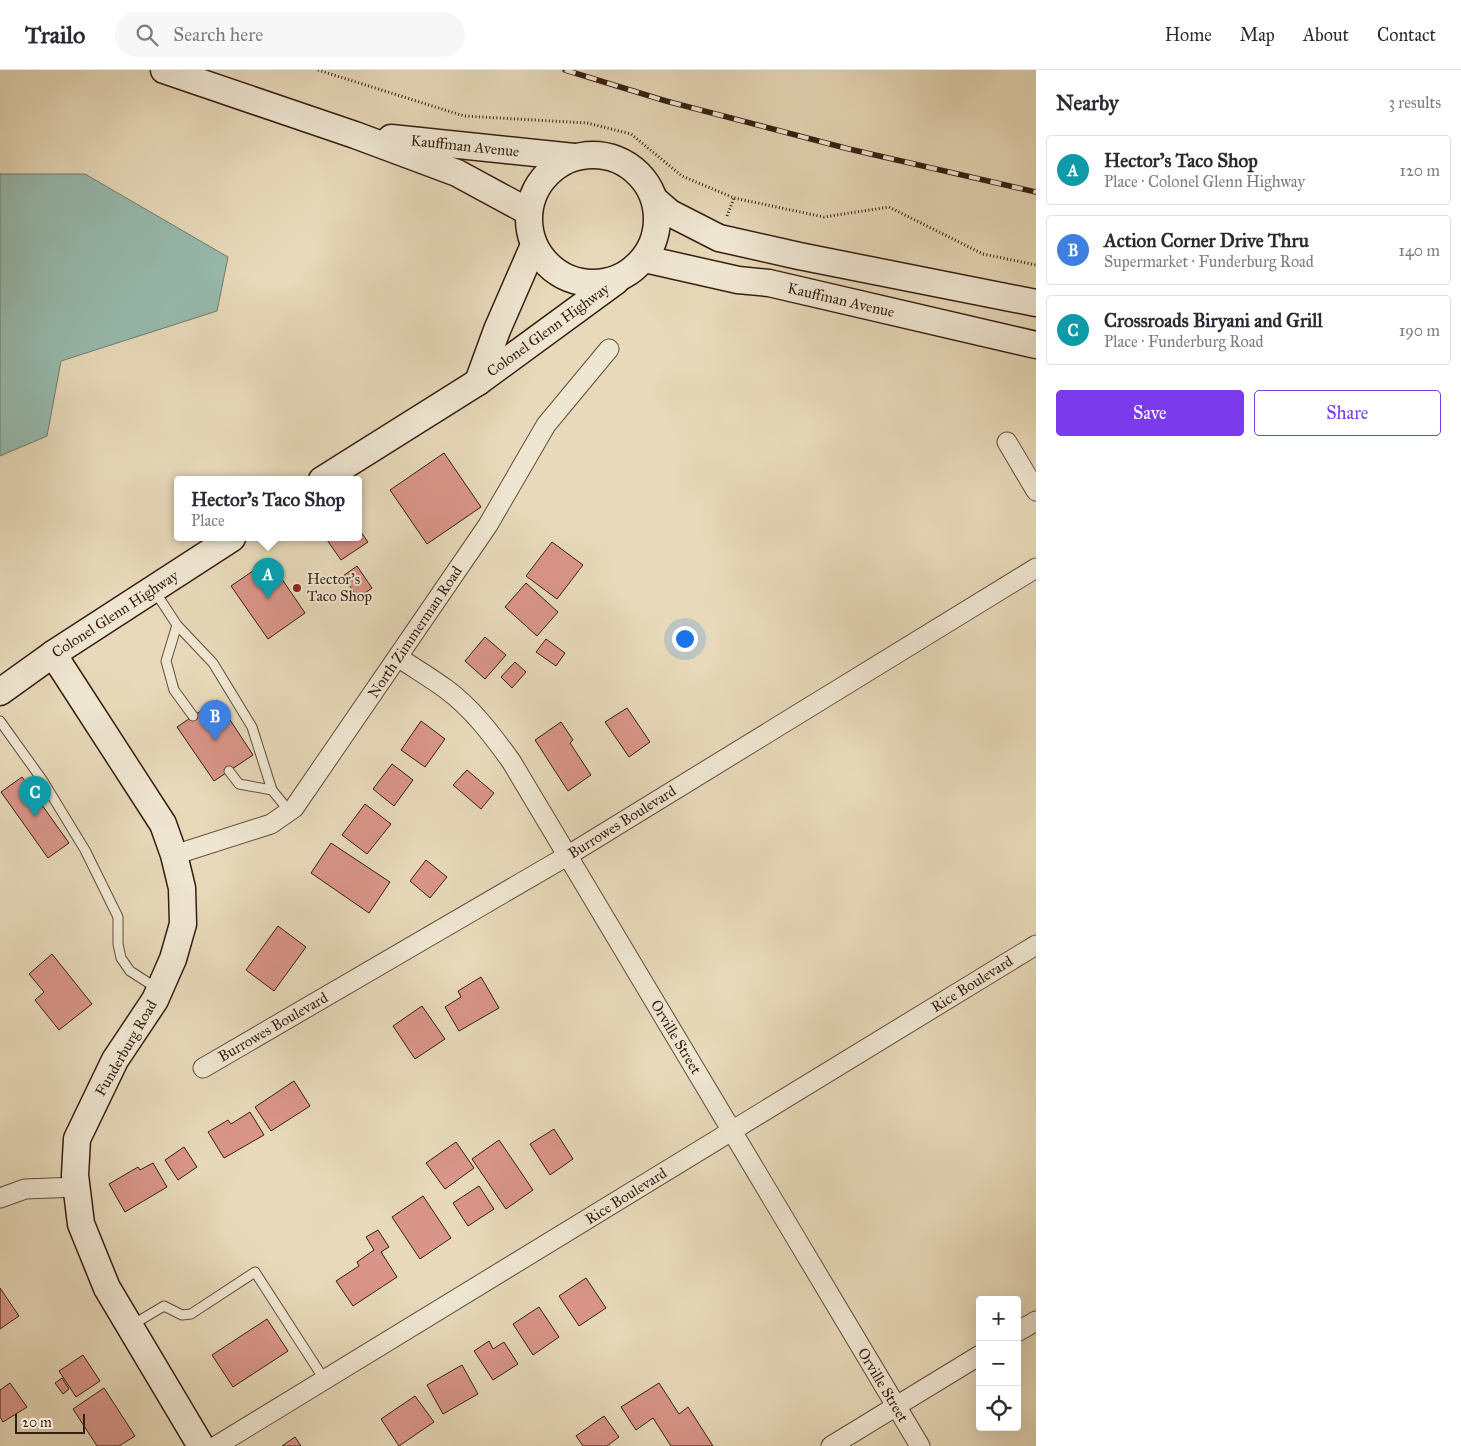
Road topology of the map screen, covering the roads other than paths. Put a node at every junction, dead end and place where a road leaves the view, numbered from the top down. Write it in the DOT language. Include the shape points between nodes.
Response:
graph roads {
  1 [pos="164,70"];
  2 [pos="355,135"];
  3 [pos="574,157"];
  4 [pos="655,200"];
  5 [pos="529,212"];
  6 [pos="534,245"];
  7 [pos="645,259"];
  8 [pos="618,279"];
  9 [pos="1036,303"];
  10 [pos="1036,345"];
  11 [pos="609,349"];
  12 [pos="478,382"];
  13 [pos="1007,442"];
  14 [pos="328,476"];
  15 [pos="1036,492"];
  16 [pos="228,541"];
  17 [pos="1036,568"];
  18 [pos="154,590"];
  19 [pos="177,625"];
  20 [pos="53,654"];
  21 [pos="398,658"];
  22 [pos="0,692"];
  23 [pos="193,716"];
  24 [pos="0,721"];
  25 [pos="229,771"];
  26 [pos="272,790"];
  27 [pos="289,811"];
  28 [pos="174,855"];
  29 [pos="568,856"];
  30 [pos="1036,945"];
  31 [pos="159,989"];
  32 [pos="203,1068"];
  33 [pos="732,1130"];
  34 [pos="77,1187"];
  35 [pos="0,1198"];
  36 [pos="1036,1321"];
  37 [pos="130,1326"];
  38 [pos="1021,1330"];
  39 [pos="976,1357"];
  40 [pos="324,1379"];
  41 [pos="896,1406"];
  42 [pos="200,1446"];
  43 [pos="216,1446"];
  44 [pos="831,1446"];
  45 [pos="920,1446"];
  1 -- 2 [label="street, Kauffman Avenue"];
  2 -- 3 [label="street, Kauffman Avenue"];
  2 -- 5 [label="street, Kauffman Avenue" via="457,173"];
  3 -- 4 [label="street" via="589,154 617,159 641,175"];
  3 -- 5 [label="street" via="549,172 533,196"];
  4 -- 7 [label="street" via="657,228"];
  4 -- 9 [label="street" via="670,213 719,238"];
  5 -- 6 [label="street"];
  6 -- 8 [label="street" via="555,271 570,279 586,283"];
  6 -- 12 [label="street, Colonel Glenn Highway"];
  7 -- 8 [label="street"];
  7 -- 10 [label="street, Kauffman Avenue"];
  8 -- 12 [label="street, Colonel Glenn Highway"];
  11 -- 21 [label="street, North Zimmerman Road" via="546,425 488,525"];
  12 -- 14 [label="street, Colonel Glenn Highway"];
  13 -- 15 [label="street"];
  16 -- 18 [label="street, Colonel Glenn Highway"];
  17 -- 29 [label="street, Burrowes Boulevard"];
  18 -- 19 [label="lane"];
  18 -- 20 [label="street, Colonel Glenn Highway"];
  19 -- 23 [label="lane" via="166,661 174,690"];
  19 -- 26 [label="lane" via="213,663 252,727"];
  20 -- 22 [label="street, Colonel Glenn Highway"];
  20 -- 28 [label="street, Funderburg Road" via="163,824"];
  21 -- 27 [label="street, North Zimmerman Road"];
  21 -- 29 [label="street, Orville Street" via="447,690 486,726 512,761"];
  24 -- 31 [label="lane" via="43,781 89,858 118,916 118,944 122,958 130,971"];
  25 -- 26 [label="lane" via="239,784"];
  26 -- 27 [label="lane"];
  27 -- 28 [label="street, North Zimmerman Road" via="271,824"];
  28 -- 31 [label="street, Funderburg Road" via="182,888 183,924"];
  29 -- 32 [label="street, Burrowes Boulevard"];
  29 -- 33 [label="street, Orville Street"];
  30 -- 33 [label="street, Rice Boulevard"];
  31 -- 34 [label="street, Funderburg Road" via="115,1060 77,1138"];
  33 -- 40 [label="street, Rice Boulevard"];
  33 -- 41 [label="street, Orville Street"];
  34 -- 35 [label="street" via="25,1189"];
  34 -- 37 [label="street, Funderburg Road" via="81,1224 107,1288"];
  36 -- 38 [label="street"];
  37 -- 40 [label="lane" via="164,1306 182,1315 191,1314 255,1272"];
  37 -- 42 [label="street, Funderburg Road"];
  39 -- 41 [label="street"];
  40 -- 43 [label="street, Rice Boulevard"];
  41 -- 44 [label="street"];
  41 -- 45 [label="street, Orville Street"];
}
